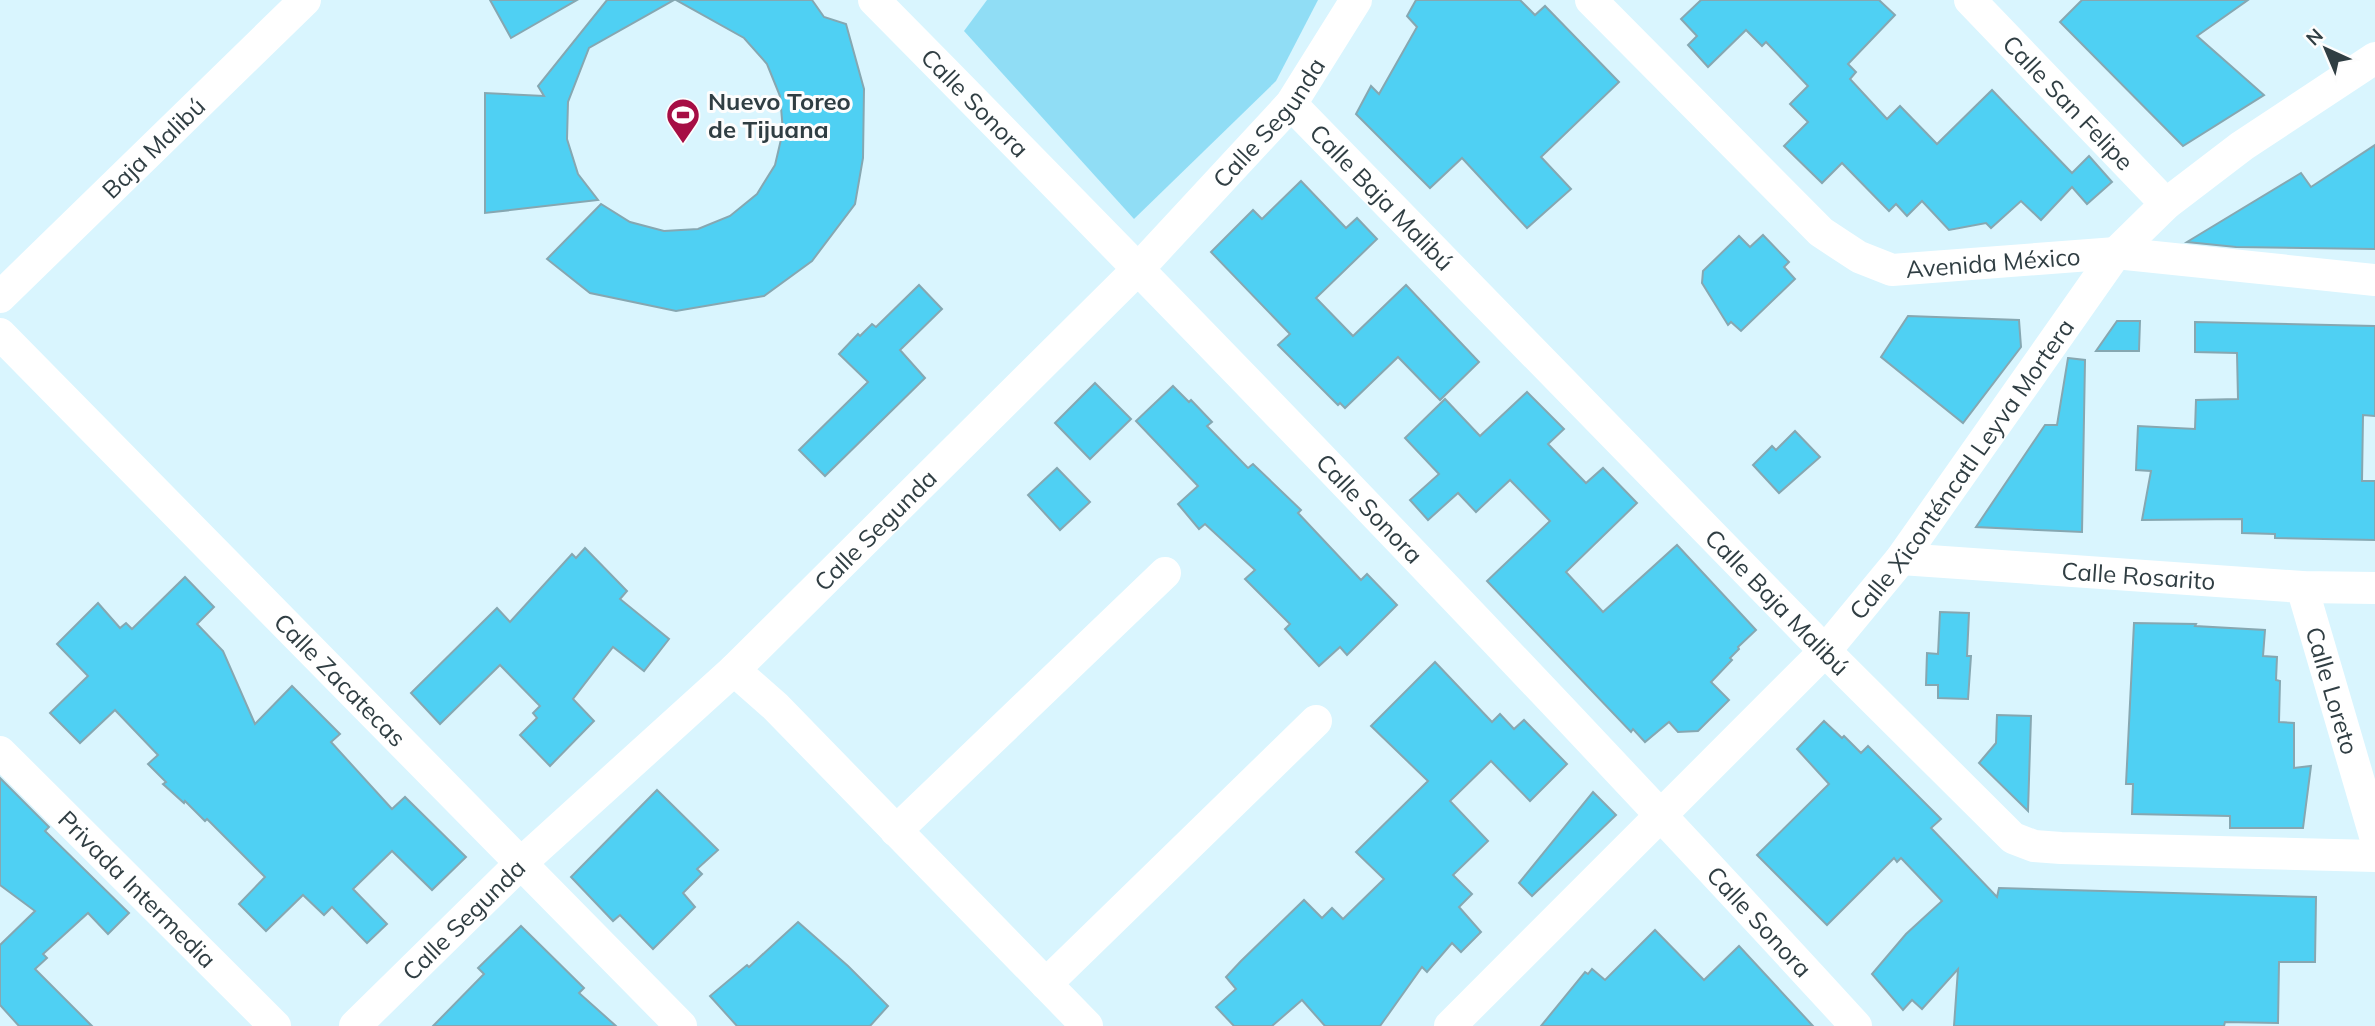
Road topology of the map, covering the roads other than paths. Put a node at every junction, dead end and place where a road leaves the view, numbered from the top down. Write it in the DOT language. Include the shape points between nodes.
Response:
graph roads {
  1 [pos="305,0"];
  2 [pos="874,0"];
  3 [pos="1356,0"];
  4 [pos="1591,0"];
  5 [pos="1970,0"];
  6 [pos="2375,58"];
  7 [pos="1291,103"];
  8 [pos="2166,204"];
  9 [pos="2116,253"];
  10 [pos="1139,268"];
  11 [pos="2375,280"];
  12 [pos="0,297"];
  13 [pos="0,334"];
  14 [pos="1901,559"];
  15 [pos="1165,573"];
  16 [pos="2302,587"];
  17 [pos="2375,588"];
  18 [pos="1825,651"];
  19 [pos="734,670"];
  20 [pos="1316,721"];
  21 [pos="0,752"];
  22 [pos="1661,814"];
  23 [pos="896,831"];
  24 [pos="2375,836"];
  25 [pos="2375,856"];
  26 [pos="520,864"];
  27 [pos="1046,984"];
  28 [pos="275,1026"];
  29 [pos="355,1026"];
  30 [pos="681,1026"];
  31 [pos="1087,1026"];
  32 [pos="1450,1026"];
  33 [pos="1856,1026"];
  1 -- 12 [label="street, Baja Malibú"];
  2 -- 10 [label="street, Calle Sonora"];
  3 -- 7 [label="street, Calle Segunda"];
  4 -- 9 [label="street, Avenida México" via="1821,232 1859,257 1892,270"];
  5 -- 8 [label="street, Calle San Felipe"];
  6 -- 8 [label="street, Calle Xiconténcatl Leyva Mortera" via="2242,146"];
  7 -- 10 [label="street, Calle Segunda"];
  7 -- 18 [label="street, Calle Baja Malibú"];
  8 -- 9 [label="street, Calle Xiconténcatl Leyva Mortera"];
  9 -- 11 [label="street, Avenida México"];
  9 -- 14 [label="street, Calle Xiconténcatl Leyva Mortera"];
  10 -- 19 [label="street, Calle Segunda"];
  10 -- 22 [label="street, Calle Sonora"];
  13 -- 26 [label="street, Calle Zacatecas"];
  14 -- 16 [label="street, Calle Rosarito"];
  14 -- 18 [label="street, Calle Xiconténcatl Leyva Mortera"];
  15 -- 23 [label="street"];
  16 -- 17 [label="street, Calle Rosarito"];
  16 -- 24 [label="street, Calle Loreto"];
  18 -- 22 [label="street, Calle Xiconténcatl Leyva Mortera"];
  18 -- 25 [label="street, Calle Baja Malibú" via="2012,838 2061,848"];
  19 -- 23 [label="street"];
  19 -- 26 [label="street, Calle Segunda"];
  20 -- 27 [label="street"];
  21 -- 28 [label="street, Privada Intermedia"];
  22 -- 32 [label="street, Calle Xiconténcatl Leyva Mortera"];
  22 -- 33 [label="street, Calle Sonora"];
  23 -- 27 [label="street"];
  26 -- 29 [label="street, Calle Segunda"];
  26 -- 30 [label="street, Calle Zacatecas"];
  27 -- 31 [label="street"];
}
